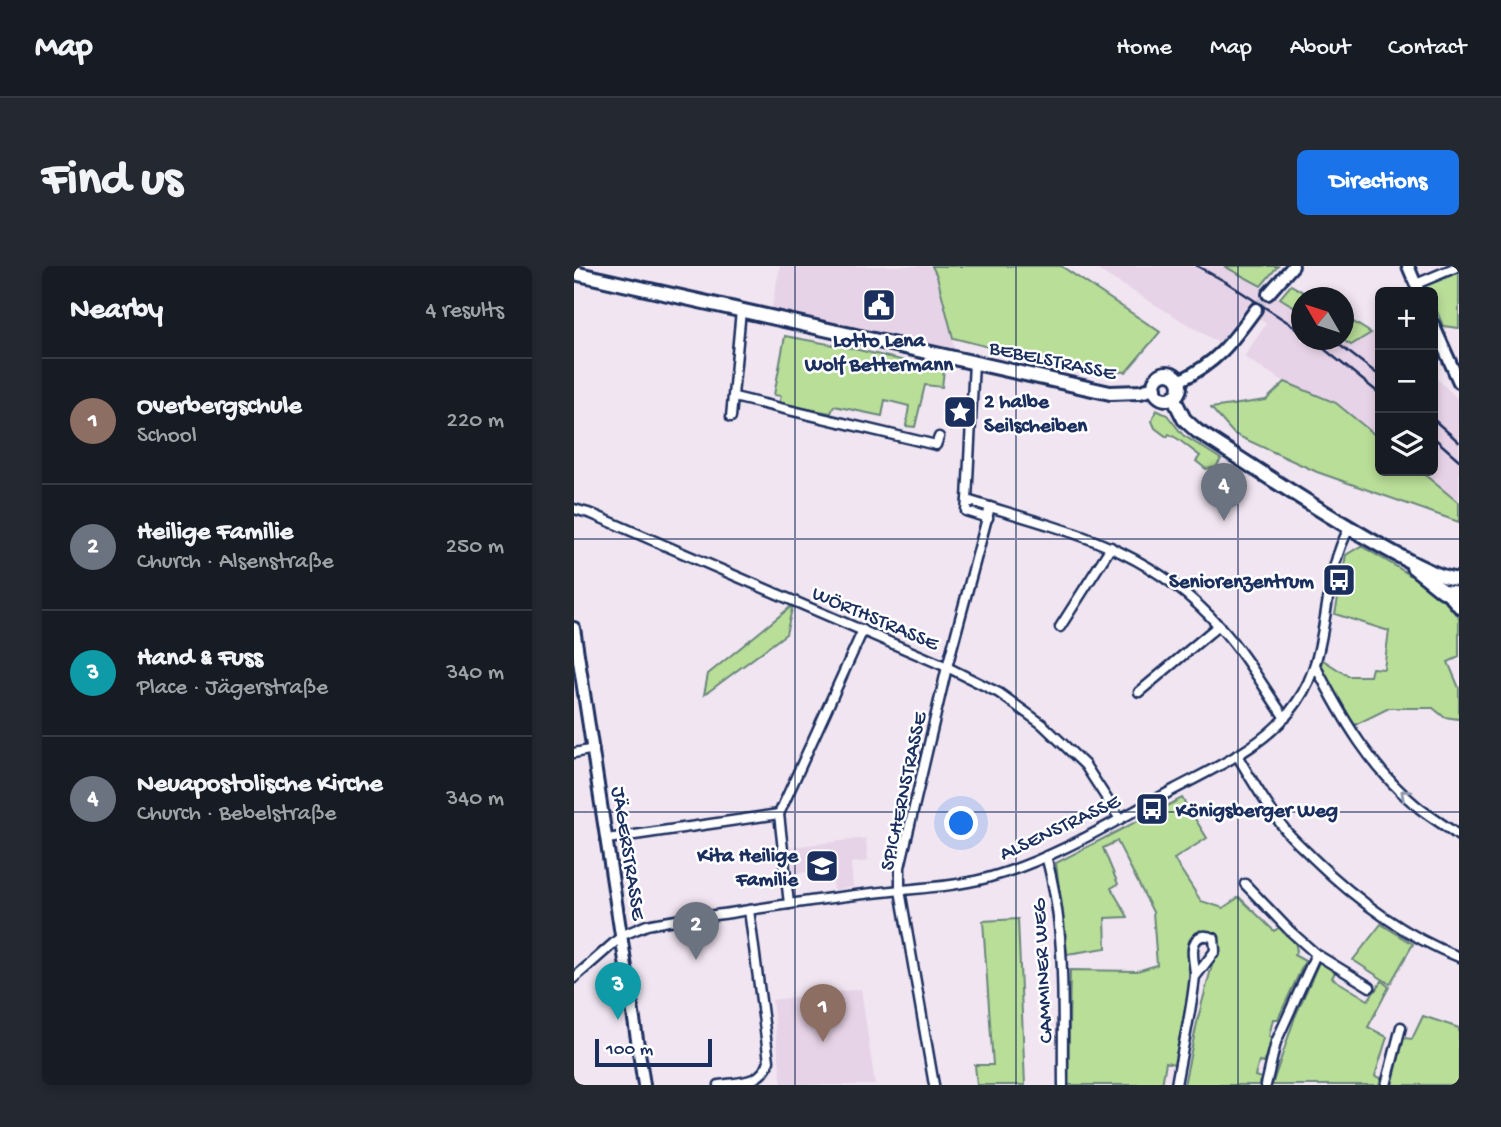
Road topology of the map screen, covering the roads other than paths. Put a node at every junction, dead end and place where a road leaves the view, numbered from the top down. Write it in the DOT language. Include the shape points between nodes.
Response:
graph roads {
  1 [pos="1293,266"];
  2 [pos="1408,266"];
  3 [pos="1459,266"];
  4 [pos="574,273"];
  5 [pos="1418,287"];
  6 [pos="1420,287"];
  7 [pos="1268,294"];
  8 [pos="1256,309"];
  9 [pos="741,310"];
  10 [pos="1438,335"];
  11 [pos="974,362"];
  12 [pos="1179,381"];
  13 [pos="1459,382"];
  14 [pos="1155,388"];
  15 [pos="734,397"];
  16 [pos="1173,397"];
  17 [pos="732,417"];
  18 [pos="939,437"];
  19 [pos="967,499"];
  20 [pos="990,507"];
  21 [pos="574,509"];
  22 [pos="988,518"];
  23 [pos="1350,527"];
  24 [pos="1111,547"];
  25 [pos="1408,562"];
  26 [pos="1441,577"];
  27 [pos="1459,579"];
  28 [pos="1456,596"];
  29 [pos="1219,625"];
  30 [pos="1060,627"];
  31 [pos="574,628"];
  32 [pos="863,630"];
  33 [pos="1315,665"];
  34 [pos="947,667"];
  35 [pos="1139,692"];
  36 [pos="1285,718"];
  37 [pos="594,749"];
  38 [pos="574,753"];
  39 [pos="1237,755"];
  40 [pos="779,814"];
  41 [pos="1119,819"];
  42 [pos="1459,836"];
  43 [pos="607,839"];
  44 [pos="1046,856"];
  45 [pos="1245,884"];
  46 [pos="900,890"];
  47 [pos="789,904"];
  48 [pos="749,910"];
  49 [pos="623,935"];
  50 [pos="1315,954"];
  51 [pos="1459,957"];
  52 [pos="1195,977"];
  53 [pos="574,978"];
  54 [pos="1370,987"];
  55 [pos="1401,1027"];
  56 [pos="644,1085"];
  57 [pos="719,1085"];
  58 [pos="934,1085"];
  59 [pos="1063,1085"];
  60 [pos="1176,1085"];
  61 [pos="1266,1085"];
  62 [pos="1386,1085"];
  1 -- 7 [label="street"];
  2 -- 5 [label="street"];
  3 -- 6 [label="street"];
  4 -- 9 [label="main road, BEBELSTRASSE"];
  8 -- 12 [label="street" via="1217,358"];
  9 -- 11 [label="main road, BEBELSTRASSE"];
  9 -- 15 [label="street"];
  10 -- 13 [label="street"];
  11 -- 14 [label="main road, BEBELSTRASSE" via="1110,393"];
  11 -- 19 [label="street"];
  12 -- 14 [label="main road" via="1170,373 1162,374"];
  12 -- 16 [label="main road" via="1179,392"];
  14 -- 16 [label="main road" via="1161,397"];
  15 -- 17 [label="street"];
  15 -- 18 [label="street" via="936,445"];
  16 -- 23 [label="main road" via="1197,432"];
  19 -- 20 [label="street"];
  19 -- 22 [label="street" via="965,511"];
  20 -- 22 [label="street, SPICHERNSTRASSE"];
  20 -- 24 [label="street"];
  21 -- 32 [label="street, WÖRTHSTRASSE"];
  22 -- 34 [label="street, SPICHERNSTRASSE"];
  23 -- 25 [label="main road"];
  23 -- 33 [label="street, ALSENSTRASSE" via="1338,552"];
  24 -- 29 [label="street" via="1163,577"];
  24 -- 30 [label="street"];
  25 -- 26 [label="main road"];
  25 -- 28 [label="main road"];
  26 -- 27 [label="main road"];
  26 -- 28 [label="main road"];
  29 -- 35 [label="street"];
  29 -- 36 [label="street"];
  31 -- 37 [label="street, JÄGERSTRASSE"];
  32 -- 34 [label="street, WÖRTHSTRASSE"];
  32 -- 40 [label="street"];
  33 -- 36 [label="street, ALSENSTRASSE"];
  42 -- 33 [label="street, one-way" via="1419,808 1379,769 1348,726"];
  34 -- 41 [label="street, WÖRTHSTRASSE" via="999,693 1042,724 1085,765"];
  34 -- 46 [label="street, SPICHERNSTRASSE" via="903,849"];
  36 -- 39 [label="street, ALSENSTRASSE"];
  37 -- 38 [label="street"];
  37 -- 43 [label="street, JÄGERSTRASSE"];
  39 -- 41 [label="street, ALSENSTRASSE"];
  39 -- 51 [label="street" via="1287,832 1337,882 1381,916"];
  40 -- 43 [label="street"];
  40 -- 47 [label="street"];
  41 -- 44 [label="street, ALSENSTRASSE"];
  43 -- 49 [label="street, JÄGERSTRASSE"];
  44 -- 46 [label="street, ALSENSTRASSE" via="980,879"];
  44 -- 59 [label="street, CAMMINER WEG" via="1058,909 1062,962"];
  45 -- 50 [label="street"];
  46 -- 47 [label="street, ALSENSTRASSE"];
  46 -- 58 [label="street, SPICHERNSTRASSE"];
  47 -- 48 [label="street, ALSENSTRASSE"];
  48 -- 49 [label="street, ALSENSTRASSE" via="655,923"];
  48 -- 57 [label="street" via="769,1061 766,1070 752,1081"];
  49 -- 53 [label="street"];
  49 -- 56 [label="street, JÄGERSTRASSE"];
  50 -- 54 [label="street"];
  50 -- 61 [label="street" via="1276,1042"];
  52 -- 52 [label="street" via="1195,940 1207,935 1214,938 1215,951"];
  52 -- 60 [label="street"];
  55 -- 62 [label="street"];
}
